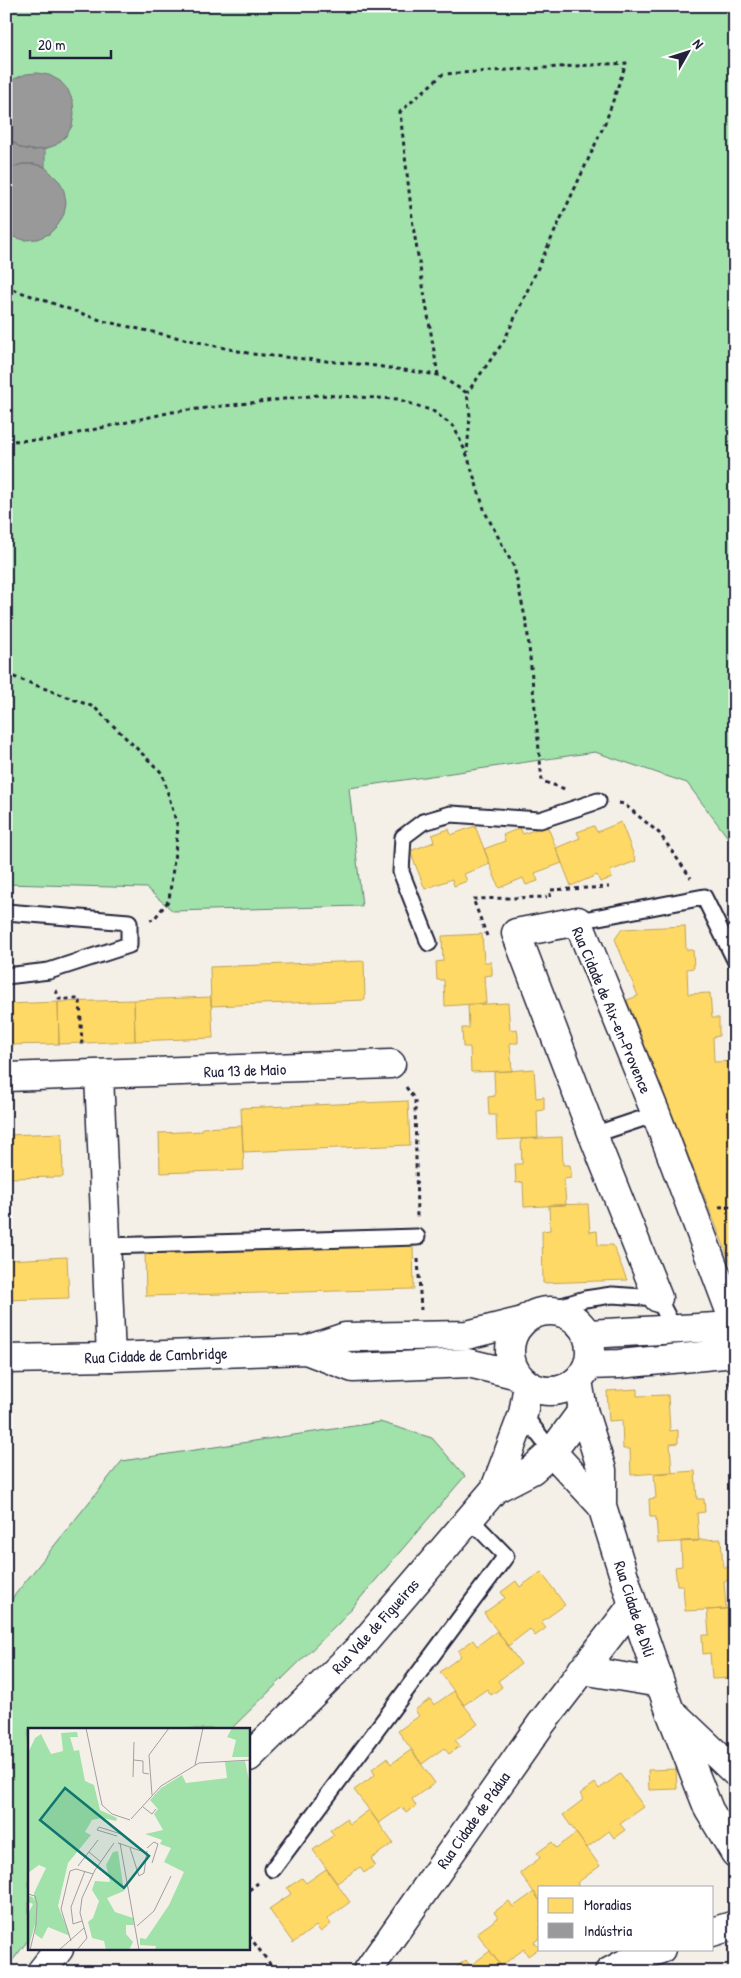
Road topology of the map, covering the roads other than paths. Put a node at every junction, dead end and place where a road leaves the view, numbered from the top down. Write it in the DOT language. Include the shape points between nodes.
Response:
graph roads {
  1 [pos="598,801"];
  2 [pos="6,912"];
  3 [pos="578,921"];
  4 [pos="429,943"];
  5 [pos="735,960"];
  6 [pos="6,976"];
  7 [pos="391,1064"];
  8 [pos="99,1075"];
  9 [pos="6,1078"];
  10 [pos="656,1114"];
  11 [pos="593,1135"];
  12 [pos="417,1236"];
  13 [pos="106,1246"];
  14 [pos="658,1298"];
  15 [pos="548,1310"];
  16 [pos="523,1320"];
  17 [pos="735,1325"];
  18 [pos="674,1329"];
  19 [pos="588,1334"];
  20 [pos="306,1350"];
  21 [pos="735,1353"];
  22 [pos="111,1357"];
  23 [pos="6,1359"];
  24 [pos="583,1373"];
  25 [pos="523,1380"];
  26 [pos="583,1410"];
  27 [pos="524,1414"];
  28 [pos="552,1452"];
  29 [pos="495,1489"];
  30 [pos="602,1506"];
  31 [pos="470,1519"];
  32 [pos="633,1605"];
  33 [pos="582,1670"];
  34 [pos="660,1683"];
  35 [pos="670,1711"];
  36 [pos="250,1756"];
  37 [pos="735,1772"];
  38 [pos="735,1825"];
  39 [pos="735,1842"];
  40 [pos="735,1853"];
  41 [pos="273,1869"];
  42 [pos="735,1925"];
  43 [pos="714,1931"];
  44 [pos="58,1950"];
  45 [pos="658,1950"];
  46 [pos="41,1972"];
  47 [pos="367,1972"];
  48 [pos="609,1972"];
  1 -- 4 [label="lane" via="540,820 451,814 423,822 403,837 401,872"];
  2 -- 6 [label="lane" via="129,922 129,945 49,971"];
  3 -- 5 [label="lane" via="704,897"];
  3 -- 10 [label="street, Rua Cidade de Aix-en-Provence"];
  3 -- 11 [label="street, Rua Cidade de Aix-en-Provence" via="516,933"];
  7 -- 8 [label="street, Rua 13 de Maio"];
  8 -- 9 [label="street, Rua 13 de Maio"];
  8 -- 13 [label="street"];
  10 -- 11 [label="lane"];
  10 -- 17 [label="street, Rua Cidade de Aix-en-Provence"];
  11 -- 14 [label="street, Rua Cidade de Aix-en-Provence"];
  12 -- 13 [label="lane"];
  13 -- 22 [label="street"];
  14 -- 15 [label="lane" via="612,1295"];
  14 -- 18 [label="lane"];
  15 -- 16 [label="street, Rua Cidade de Cambridge"];
  15 -- 19 [label="street" via="572,1316"];
  16 -- 20 [label="street, Rua Cidade de Cambridge" via="466,1335 345,1337"];
  16 -- 25 [label="street" via="515,1330 510,1353 512,1365"];
  17 -- 18 [label="street"];
  18 -- 19 [label="street"];
  19 -- 24 [label="street" via="591,1350"];
  20 -- 22 [label="street, Rua Cidade de Cambridge"];
  20 -- 25 [label="street, Rua Cidade de Cambridge" via="353,1368 468,1363"];
  21 -- 24 [label="street, Rua Cidade de Cambridge" via="620,1364"];
  22 -- 23 [label="street, Rua Cidade de Cambridge"];
  24 -- 25 [label="street, Rua Cidade de Cambridge" via="566,1388 553,1391 540,1390"];
  24 -- 26 [label="street, Rua Cidade de Dili"];
  25 -- 27 [label="street, Rua Vale de Figueiras"];
  26 -- 28 [label="street, Rua Vale de Figueiras"];
  26 -- 30 [label="street, Rua Cidade de Dili" via="602,1470"];
  27 -- 28 [label="lane"];
  27 -- 29 [label="street, Rua Vale de Figueiras"];
  28 -- 29 [label="street, Rua Vale de Figueiras" via="532,1470"];
  28 -- 30 [label="street, Rua Cidade de Dili"];
  29 -- 31 [label="street, Rua Vale de Figueiras"];
  30 -- 32 [label="street, Rua Cidade de Dili"];
  31 -- 36 [label="street, Rua Vale de Figueiras" via="361,1646"];
  31 -- 41 [label="lane" via="506,1556"];
  32 -- 33 [label="street, Rua Cidade de Pádua"];
  32 -- 34 [label="street, Rua Cidade de Dili"];
  33 -- 34 [label="street"];
  33 -- 47 [label="street, Rua Cidade de Pádua"];
  34 -- 35 [label="street, Rua Cidade de Dili"];
  35 -- 37 [label="street, Rua Cidade de Dili"];
  35 -- 40 [label="street, Rua Cidade de Dili" via="709,1810"];
  38 -- 39 [label="street"];
  42 -- 43 [label="street"];
  44 -- 46 [label="street"];
  45 -- 48 [label="street"];
}
